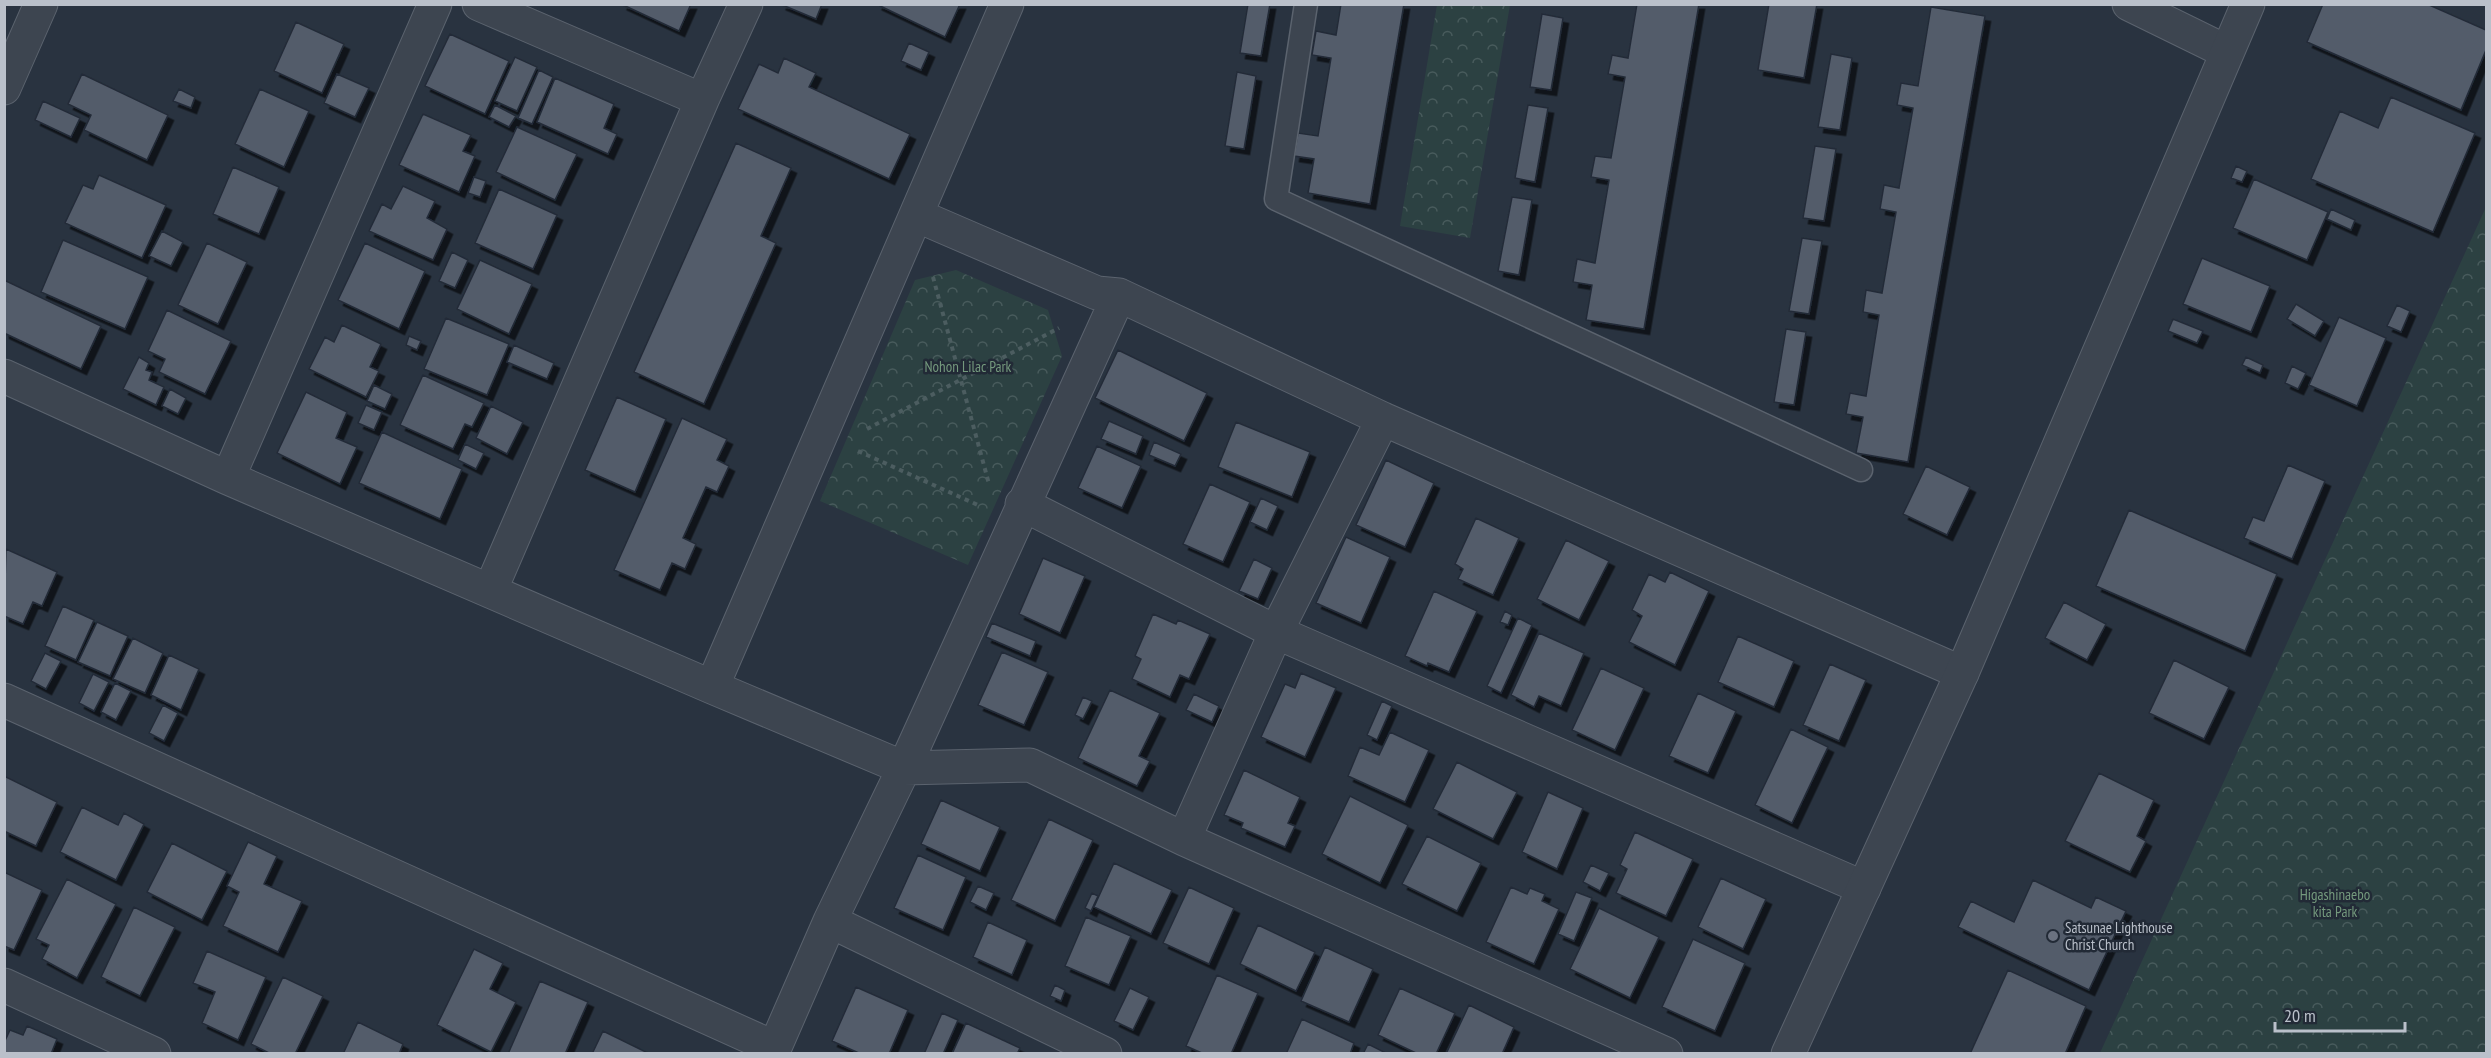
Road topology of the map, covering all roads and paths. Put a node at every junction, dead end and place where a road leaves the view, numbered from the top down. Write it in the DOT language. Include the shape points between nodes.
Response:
graph roads {
  1 [pos="41,4"];
  2 [pos="435,4"];
  3 [pos="479,4"];
  4 [pos="746,4"];
  5 [pos="1006,4"];
  6 [pos="1306,4"];
  7 [pos="2129,4"];
  8 [pos="2248,4"];
  9 [pos="2227,52"];
  10 [pos="4,88"];
  11 [pos="702,100"];
  12 [pos="916,215"];
  13 [pos="931,267"];
  14 [pos="1119,295"];
  15 [pos="1068,324"];
  16 [pos="4,376"];
  17 [pos="960,380"];
  18 [pos="1383,419"];
  19 [pos="860,433"];
  20 [pos="850,448"];
  21 [pos="1861,470"];
  22 [pos="228,478"];
  23 [pos="991,491"];
  24 [pos="1022,504"];
  25 [pos="986,509"];
  26 [pos="490,591"];
  27 [pos="1276,632"];
  28 [pos="1962,673"];
  29 [pos="712,687"];
  30 [pos="4,700"];
  31 [pos="904,768"];
  32 [pos="1184,839"];
  33 [pos="1864,888"];
  34 [pos="830,921"];
  35 [pos="4,985"];
  36 [pos="773,1051"];
  37 [pos="154,1053"];
  38 [pos="1105,1053"];
  39 [pos="1666,1053"];
  40 [pos="1788,1053"];
  1 -- 10 [label="street"];
  2 -- 22 [label="street"];
  3 -- 11 [label="street"];
  4 -- 11 [label="street"];
  5 -- 12 [label="street"];
  6 -- 21 [label="lane" via="1276,199"];
  7 -- 9 [label="street"];
  8 -- 9 [label="street"];
  9 -- 28 [label="street"];
  11 -- 26 [label="street"];
  12 -- 14 [label="street" via="1097,293"];
  12 -- 29 [label="street"];
  13 -- 17 [label="path"];
  14 -- 18 [label="street"];
  14 -- 24 [label="street"];
  15 -- 17 [label="path"];
  16 -- 22 [label="street"];
  17 -- 19 [label="path"];
  17 -- 23 [label="path"];
  18 -- 27 [label="street"];
  18 -- 28 [label="street"];
  20 -- 25 [label="path"];
  22 -- 26 [label="street"];
  24 -- 27 [label="street"];
  24 -- 31 [label="street"];
  26 -- 29 [label="street"];
  27 -- 32 [label="street"];
  27 -- 33 [label="street"];
  28 -- 33 [label="street"];
  29 -- 31 [label="street"];
  30 -- 36 [label="street"];
  31 -- 32 [label="street" via="1030,765"];
  31 -- 34 [label="street"];
  32 -- 39 [label="street"];
  33 -- 40 [label="street"];
  34 -- 36 [label="street"];
  34 -- 38 [label="street"];
  35 -- 37 [label="street"];
}
